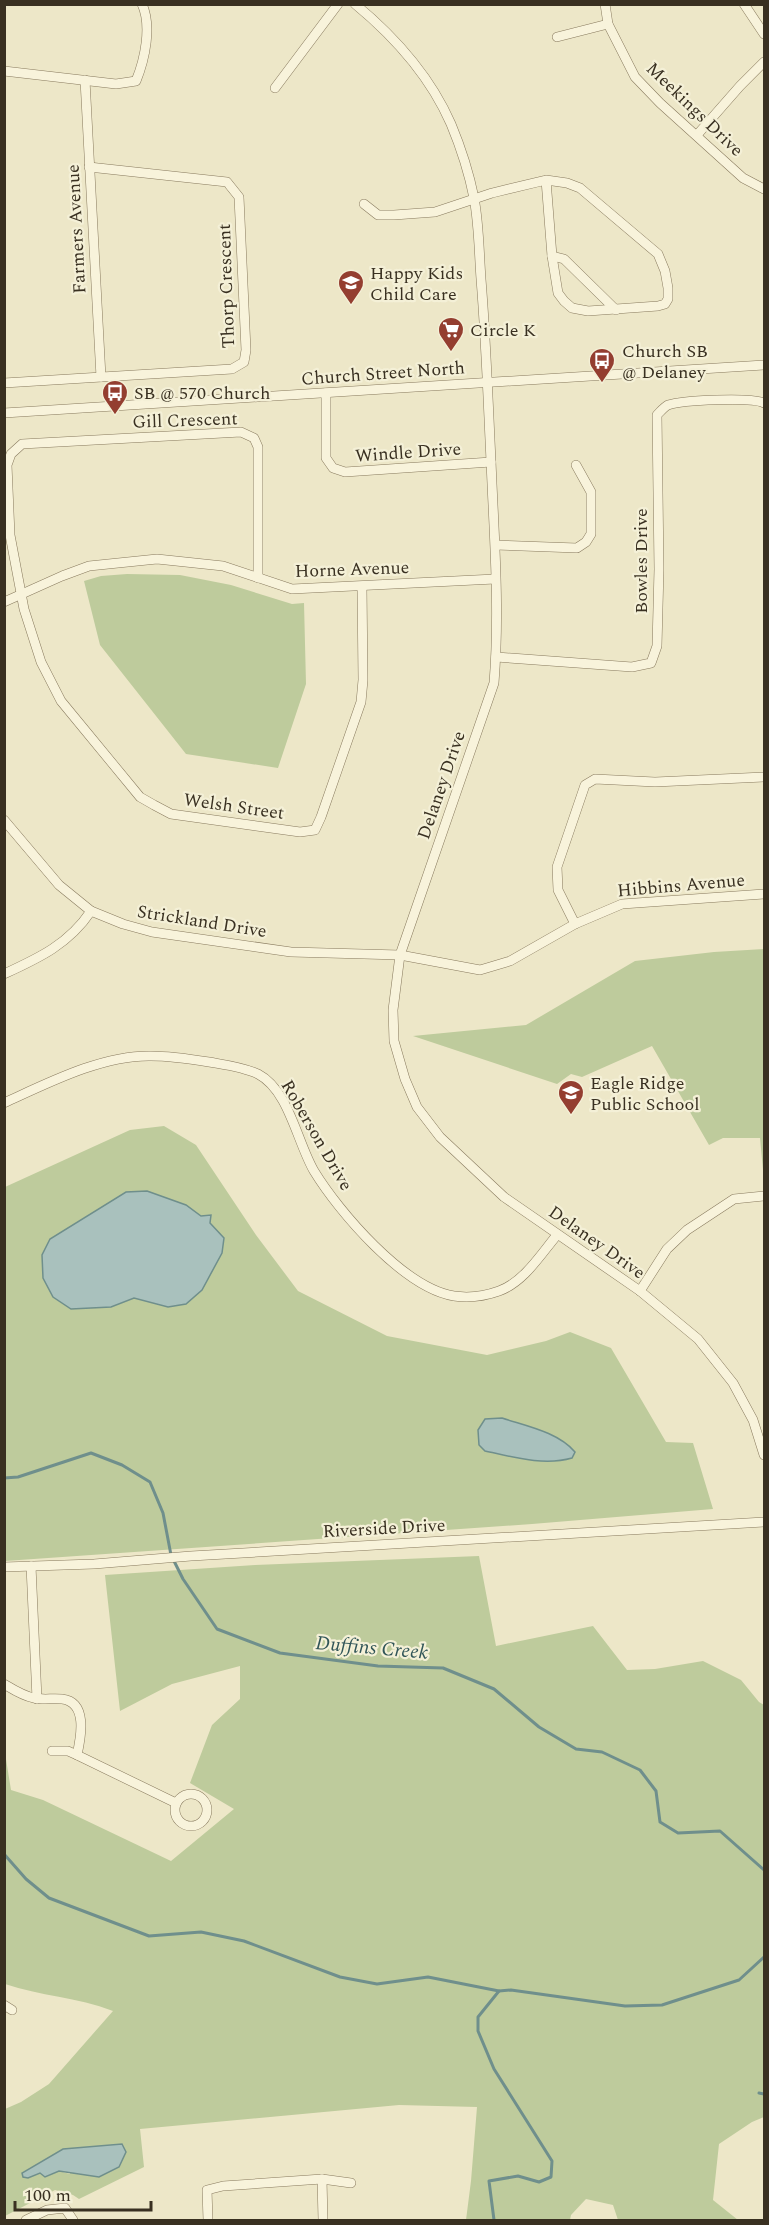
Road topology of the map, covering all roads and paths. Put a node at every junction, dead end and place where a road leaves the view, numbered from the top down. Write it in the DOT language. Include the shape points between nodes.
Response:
graph roads {
  1 [pos="142,4"];
  2 [pos="338,4"];
  3 [pos="356,4"];
  4 [pos="605,4"];
  5 [pos="744,4"];
  6 [pos="608,24"];
  7 [pos="765,34"];
  8 [pos="557,37"];
  9 [pos="765,62"];
  10 [pos="4,71"];
  11 [pos="85,80"];
  12 [pos="275,88"];
  13 [pos="696,135"];
  14 [pos="89,167"];
  15 [pos="546,180"];
  16 [pos="765,189"];
  17 [pos="474,199"];
  18 [pos="364,204"];
  19 [pos="552,256"];
  20 [pos="616,310"];
  21 [pos="765,365"];
  22 [pos="101,376"];
  23 [pos="4,383"];
  24 [pos="489,383"];
  25 [pos="326,393"];
  26 [pos="765,403"];
  27 [pos="4,413"];
  28 [pos="491,462"];
  29 [pos="576,465"];
  30 [pos="496,545"];
  31 [pos="258,578"];
  32 [pos="495,579"];
  33 [pos="362,586"];
  34 [pos="20,593"];
  35 [pos="4,602"];
  36 [pos="496,657"];
  37 [pos="765,777"];
  38 [pos="4,820"];
  39 [pos="765,894"];
  40 [pos="91,911"];
  41 [pos="575,924"];
  42 [pos="400,955"];
  43 [pos="4,974"];
  44 [pos="4,1103"];
  45 [pos="765,1196"];
  46 [pos="557,1235"];
  47 [pos="640,1291"];
  48 [pos="765,1455"];
  49 [pos="765,1522"];
  50 [pos="31,1566"];
  51 [pos="4,1567"];
  52 [pos="4,1684"];
  53 [pos="37,1699"];
  54 [pos="52,1751"];
  55 [pos="77,1755"];
  56 [pos="176,1803"];
  57 [pos="322,2179"];
  58 [pos="351,2183"];
  59 [pos="26,2220"];
  60 [pos="73,2220"];
  61 [pos="208,2220"];
  62 [pos="323,2220"];
  1 -- 11 [label="street" via="147,27 136,81 116,84"];
  2 -- 12 [label="street"];
  3 -- 17 [label="street, Delaney Drive" via="387,32 424,75 450,122"];
  4 -- 6 [label="street, Meekings Drive"];
  5 -- 7 [label="street"];
  6 -- 8 [label="street"];
  6 -- 13 [label="street, Meekings Drive" via="635,77"];
  9 -- 13 [label="street"];
  10 -- 11 [label="street"];
  11 -- 14 [label="street, Farmers Avenue"];
  13 -- 16 [label="street, Meekings Drive" via="743,178"];
  14 -- 22 [label="street, Farmers Avenue"];
  14 -- 22 [label="street, Thorp Crescent" via="227,182 239,197 244,363 232,369"];
  15 -- 17 [label="street"];
  15 -- 19 [label="street"];
  15 -- 20 [label="street" via="580,188 658,254 667,280 665,304"];
  17 -- 18 [label="street" via="435,212 394,215 378,215"];
  17 -- 24 [label="street, Delaney Drive"];
  19 -- 20 [label="street" via="564,259"];
  19 -- 20 [label="street" via="558,293 572,308"];
  21 -- 24 [label="street, Church Street North"];
  22 -- 23 [label="street, Thorp Crescent"];
  24 -- 25 [label="street, Church Street North"];
  24 -- 28 [label="street, Delaney Drive"];
  25 -- 27 [label="street, Church Street North"];
  25 -- 28 [label="street, Windle Drive" via="326,458 333,468 345,472"];
  26 -- 36 [label="street, Bowles Drive" via="682,402 666,406 657,415 658,624 651,663 633,667"];
  28 -- 30 [label="street, Delaney Drive"];
  29 -- 30 [label="street" via="591,492 591,534 586,542 577,548"];
  30 -- 32 [label="street, Delaney Drive"];
  31 -- 33 [label="street, Horne Avenue" via="292,589"];
  31 -- 34 [label="street, Horne Avenue" via="223,566 157,559 89,566"];
  31 -- 34 [label="street, Gill Crescent" via="258,447 254,438 241,432 37,443 22,444 11,454 7,465 10,535"];
  32 -- 33 [label="street, Horne Avenue"];
  32 -- 36 [label="street, Delaney Drive"];
  33 -- 34 [label="street, Welsh Street" via="361,702 315,830 300,832 171,814 140,797 61,701 41,662"];
  34 -- 35 [label="street, Horne Avenue"];
  36 -- 42 [label="street, Delaney Drive" via="494,683"];
  37 -- 41 [label="street" via="655,782 595,779 585,785 557,867 558,890"];
  38 -- 40 [label="street, Strickland Drive" via="59,885"];
  39 -- 41 [label="street, Hibbins Avenue" via="622,904"];
  40 -- 42 [label="street, Strickland Drive" via="152,932 201,940 291,951"];
  40 -- 43 [label="street" via="69,939 46,955"];
  41 -- 42 [label="street, Hibbins Avenue" via="530,951 480,970"];
  42 -- 46 [label="street, Delaney Drive" via="393,1011 394,1041 417,1107 440,1137 504,1197"];
  44 -- 46 [label="street, Roberson Drive" via="122,1058 168,1057 242,1068 271,1084 314,1170 344,1213 421,1283 453,1296 473,1297 500,1291 522,1277"];
  45 -- 47 [label="street" via="734,1199 687,1230 667,1249"];
  46 -- 47 [label="street, Delaney Drive"];
  47 -- 48 [label="street, Delaney Drive" via="698,1339 733,1383 753,1420"];
  49 -- 50 [label="street, Riverside Drive"];
  50 -- 51 [label="street, Riverside Drive"];
  50 -- 53 [label="street"];
  52 -- 53 [label="street"];
  53 -- 55 [label="street" via="64,1699 77,1708 81,1735"];
  54 -- 55 [label="street"];
  55 -- 56 [label="street"];
  57 -- 58 [label="street"];
  57 -- 61 [label="street" via="207,2190"];
  57 -- 62 [label="street"];
  59 -- 60 [label="street" via="47,2210 64,2208"];
}
